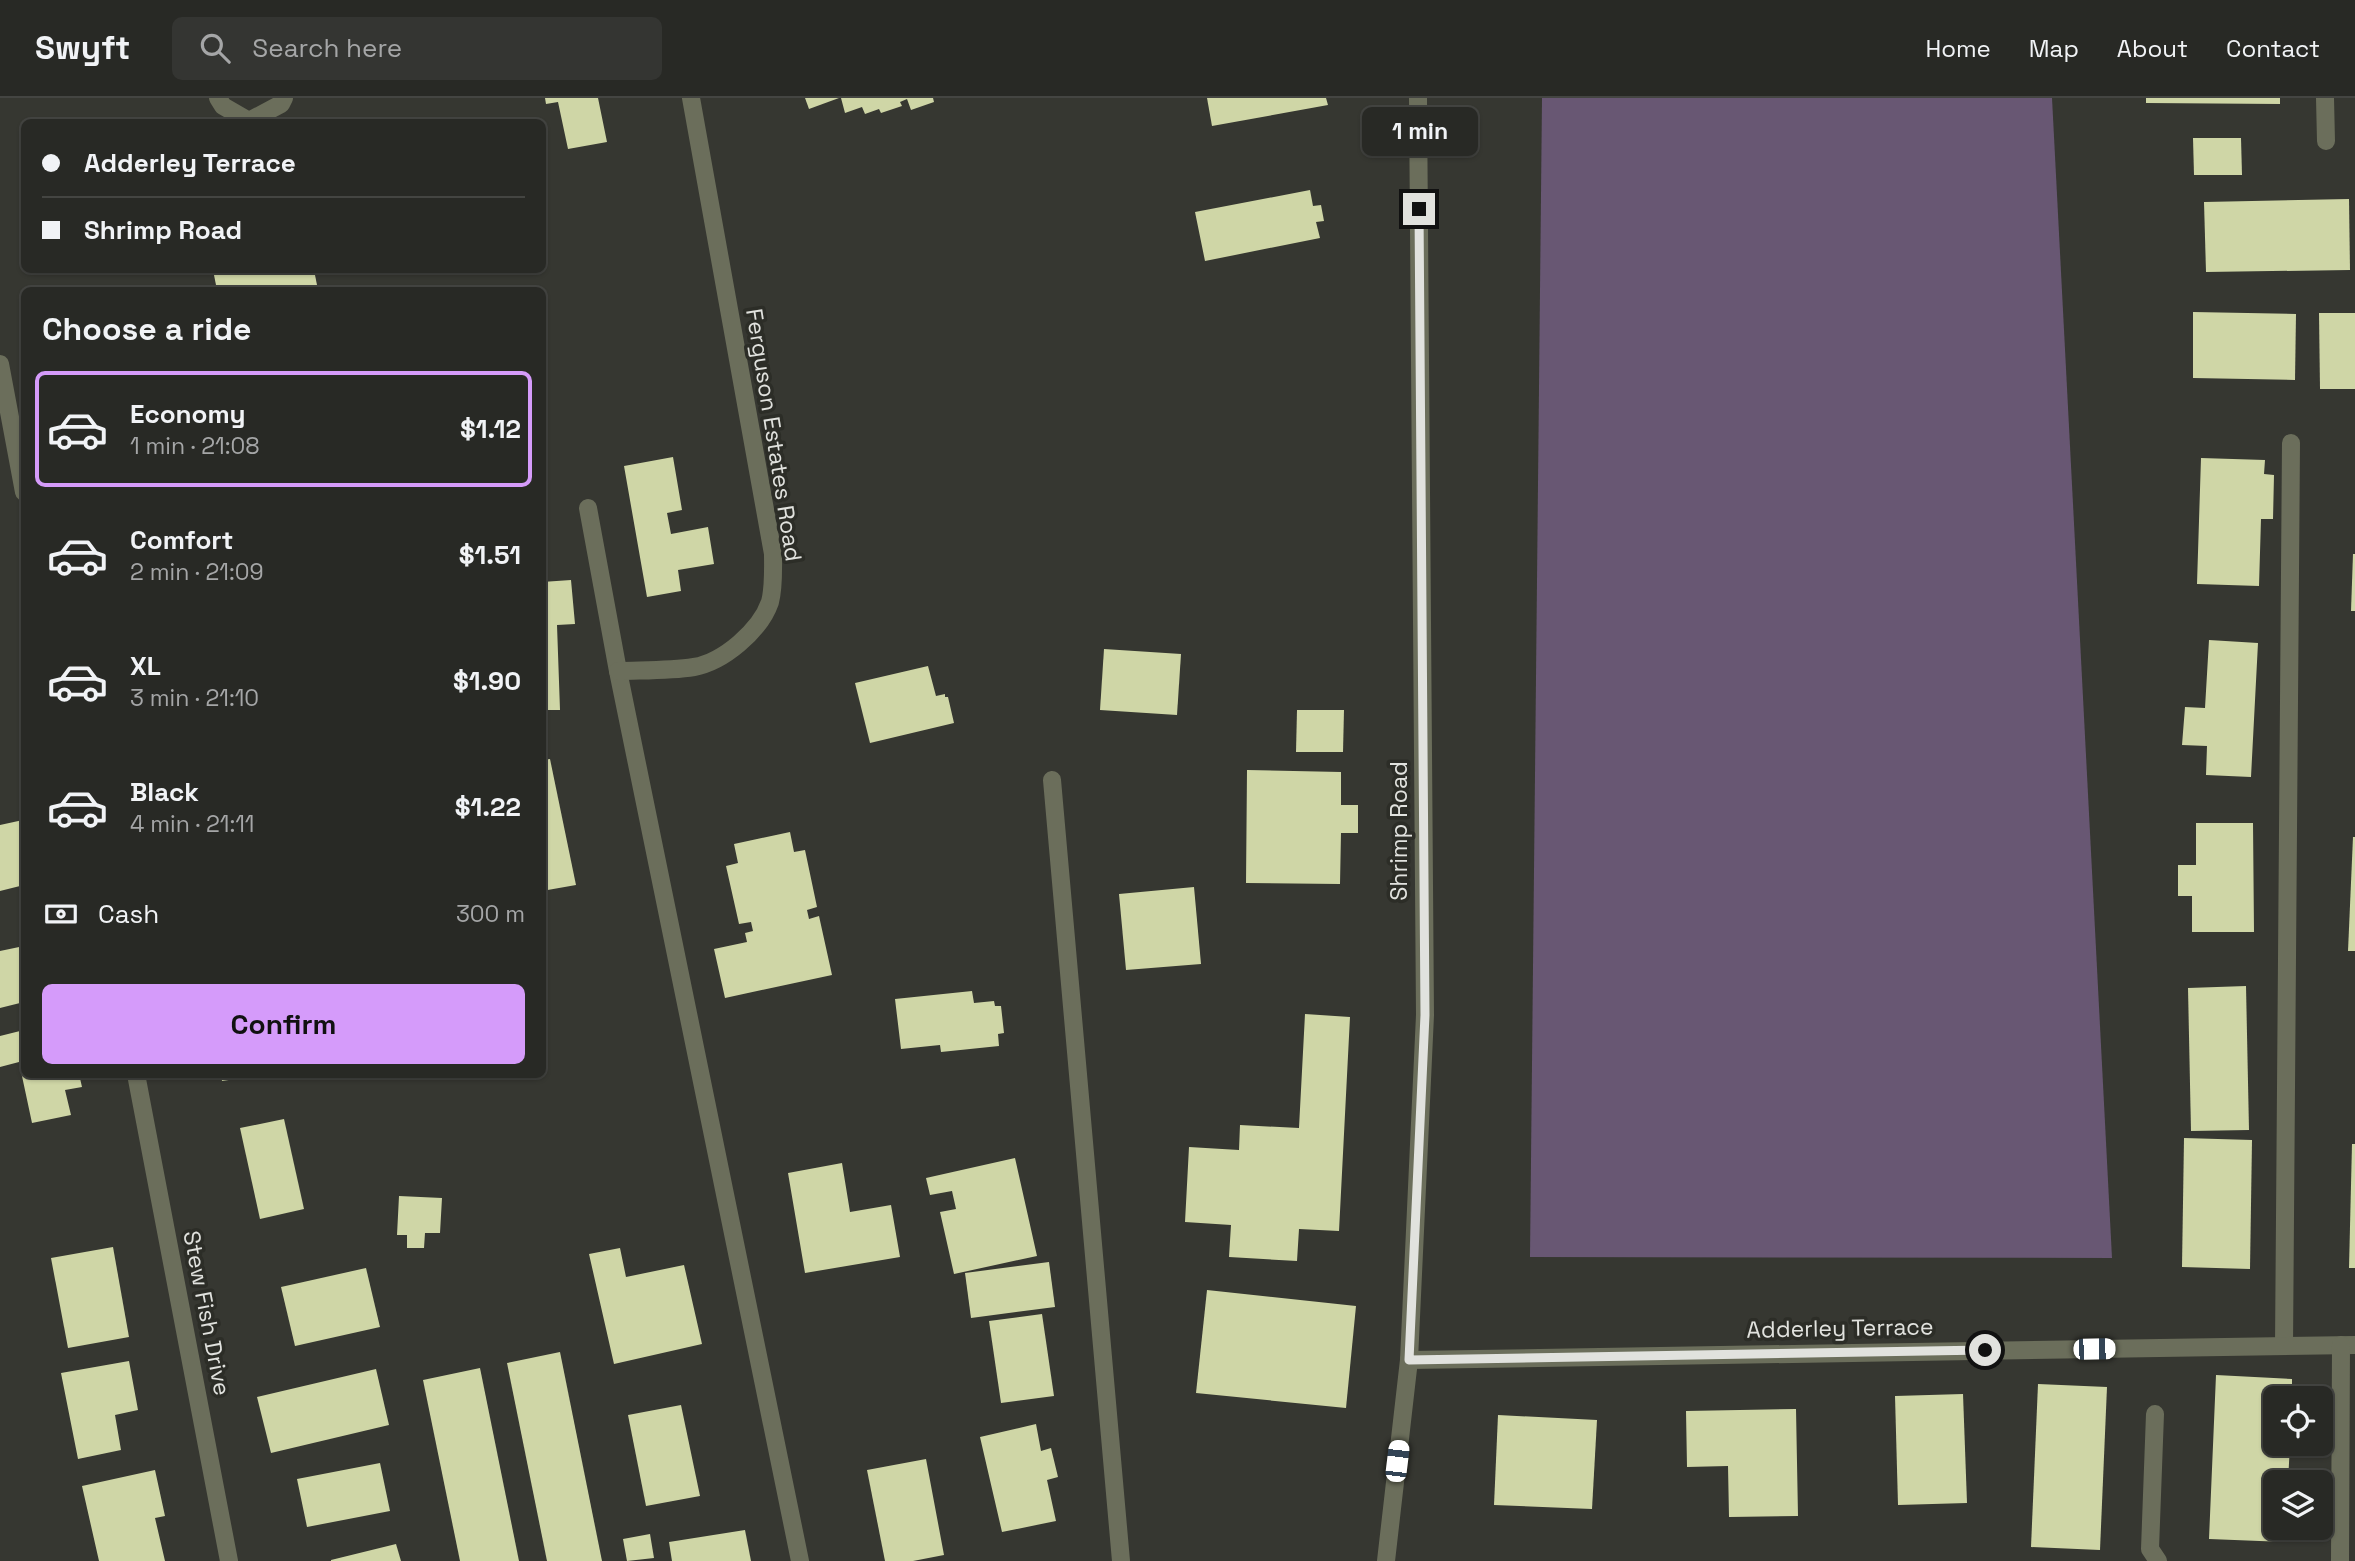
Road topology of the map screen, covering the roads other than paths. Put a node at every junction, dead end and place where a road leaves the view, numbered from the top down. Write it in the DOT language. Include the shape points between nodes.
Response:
graph roads {
  1 [pos="218,98"];
  2 [pos="284,98"];
  3 [pos="691,98"];
  4 [pos="1418,98"];
  5 [pos="2325,98"];
  6 [pos="246,119"];
  7 [pos="253,119"];
  8 [pos="2326,141"];
  9 [pos="0,364"];
  10 [pos="2291,443"];
  11 [pos="21,476"];
  12 [pos="588,508"];
  13 [pos="618,671"];
  14 [pos="1052,779"];
  15 [pos="137,1078"];
  16 [pos="2348,1345"];
  17 [pos="2284,1346"];
  18 [pos="1409,1360"];
  19 [pos="2155,1414"];
  20 [pos="229,1561"];
  21 [pos="800,1561"];
  22 [pos="1121,1561"];
  23 [pos="1386,1561"];
  24 [pos="2158,1561"];
  25 [pos="2340,1561"];
  1 -- 6 [label="street"];
  2 -- 7 [label="street"];
  3 -- 13 [label="street, Ferguson Estates Road" via="773,554 773,580 761,620 733,648 696,667"];
  4 -- 18 [label="street, Shrimp Road" via="1425,1015"];
  5 -- 8 [label="street"];
  9 -- 11 [label="street"];
  10 -- 17 [label="street"];
  12 -- 13 [label="street"];
  13 -- 21 [label="street"];
  14 -- 22 [label="street"];
  15 -- 20 [label="street, Stew Fish Drive"];
  16 -- 17 [label="street, Adderley Terrace"];
  16 -- 25 [label="street"];
  17 -- 18 [label="street, Adderley Terrace"];
  18 -- 23 [label="street, Shrimp Road"];
  19 -- 24 [label="street" via="2150,1549"];
}
